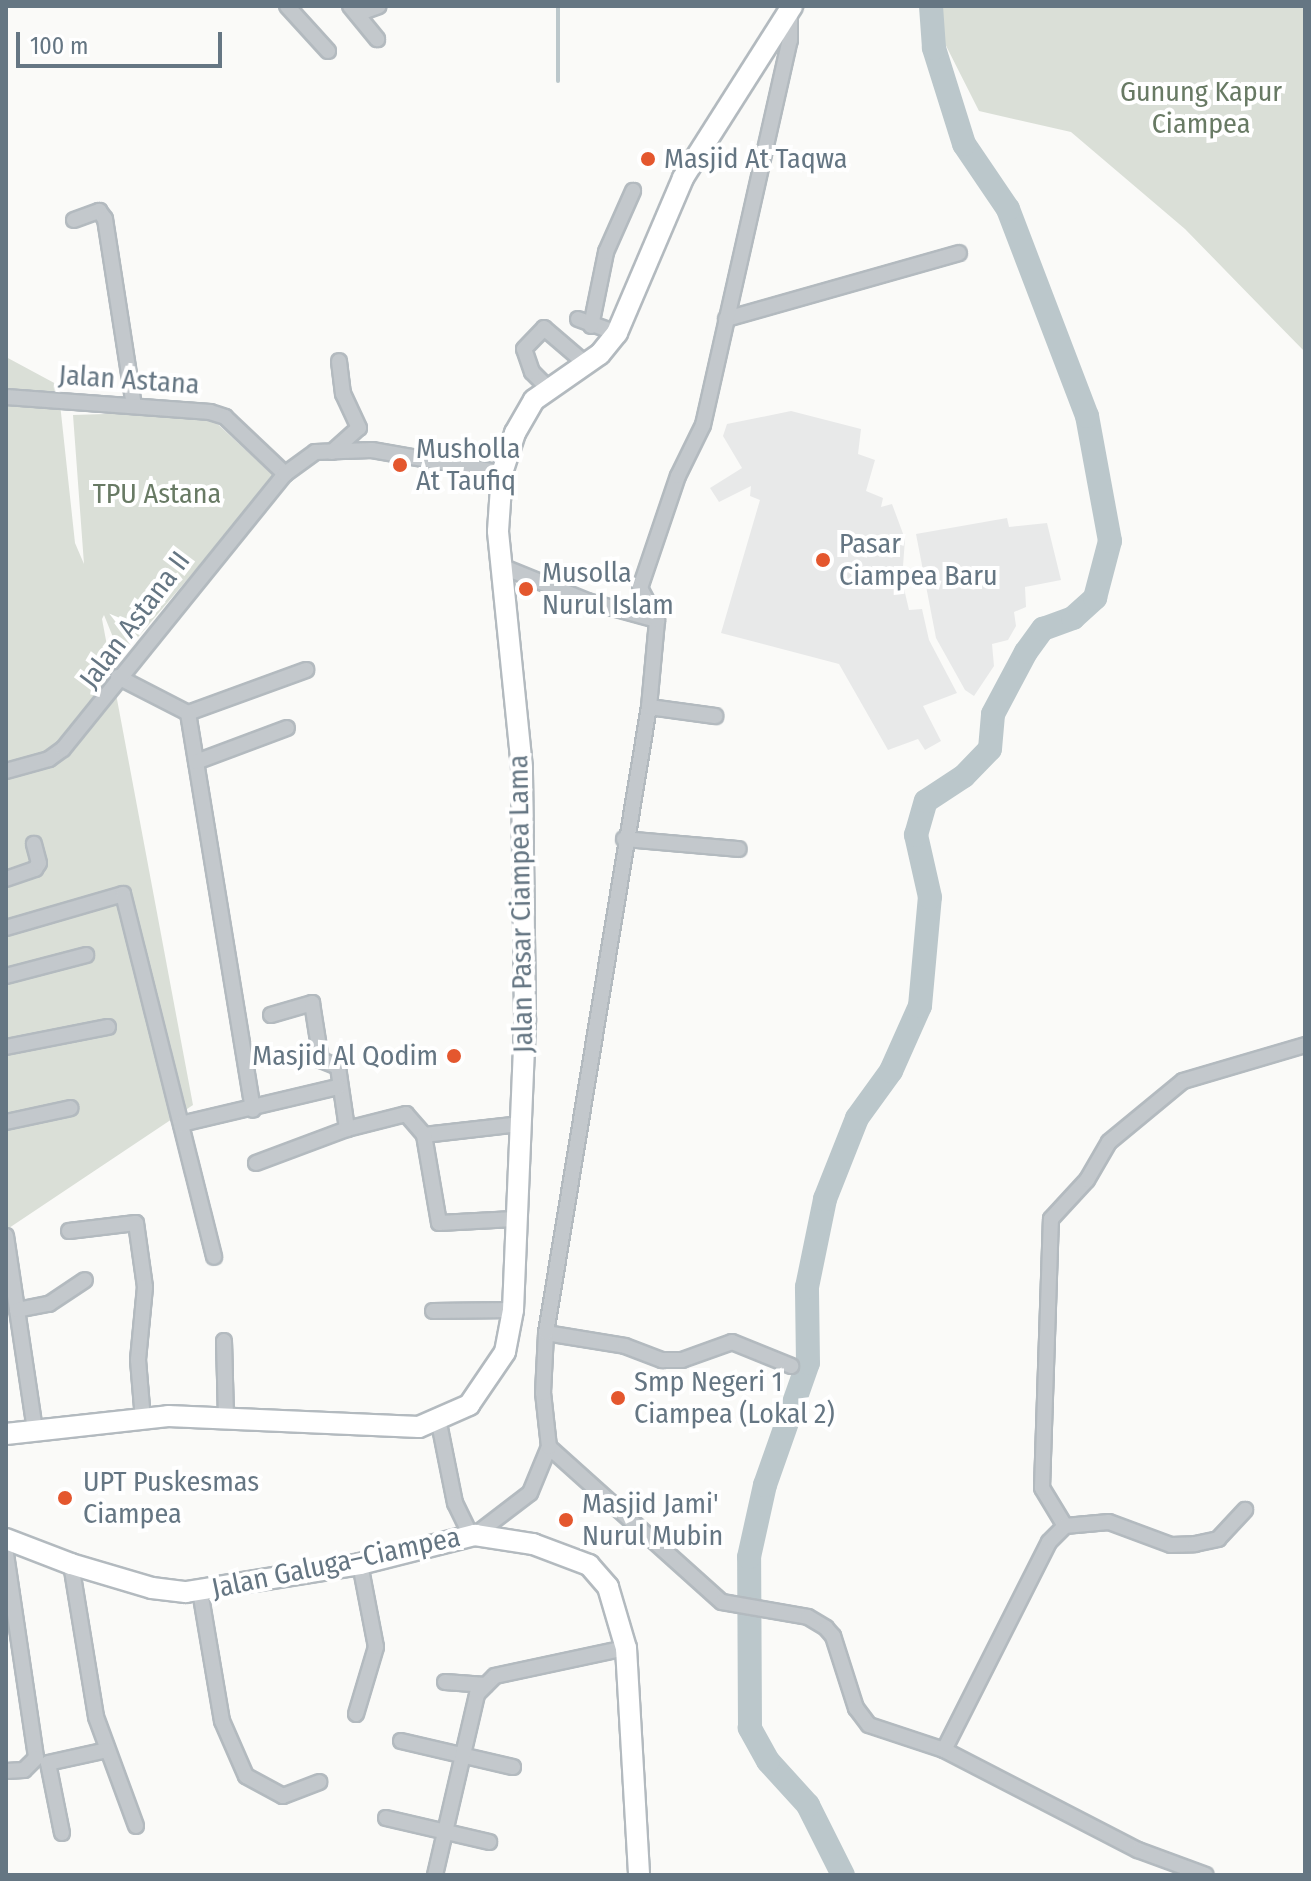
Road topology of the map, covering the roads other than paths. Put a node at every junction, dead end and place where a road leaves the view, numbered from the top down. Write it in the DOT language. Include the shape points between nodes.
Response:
graph roads {
  1 [pos="287,6"];
  2 [pos="379,6"];
  3 [pos="354,10"];
  4 [pos="791,10"];
  5 [pos="377,39"];
  6 [pos="328,51"];
  7 [pos="633,191"];
  8 [pos="74,220"];
  9 [pos="959,253"];
  10 [pos="726,319"];
  11 [pos="617,333"];
  12 [pos="339,361"];
  13 [pos="586,364"];
  14 [pos="549,389"];
  15 [pos="6,397"];
  16 [pos="134,406"];
  17 [pos="332,452"];
  18 [pos="502,473"];
  19 [pos="285,474"];
  20 [pos="501,566"];
  21 [pos="657,620"];
  22 [pos="306,670"];
  23 [pos="118,677"];
  24 [pos="649,707"];
  25 [pos="188,713"];
  26 [pos="715,716"];
  27 [pos="287,728"];
  28 [pos="196,762"];
  29 [pos="6,771"];
  30 [pos="624,839"];
  31 [pos="34,844"];
  32 [pos="739,849"];
  33 [pos="6,879"];
  34 [pos="6,928"];
  35 [pos="86,955"];
  36 [pos="6,976"];
  37 [pos="271,1015"];
  38 [pos="108,1027"];
  39 [pos="1305,1045"];
  40 [pos="6,1047"];
  41 [pos="338,1087"];
  42 [pos="71,1108"];
  43 [pos="253,1110"];
  44 [pos="6,1122"];
  45 [pos="181,1124"];
  46 [pos="521,1124"];
  47 [pos="347,1129"];
  48 [pos="424,1135"];
  49 [pos="256,1163"];
  50 [pos="514,1219"];
  51 [pos="69,1231"];
  52 [pos="6,1236"];
  53 [pos="214,1257"];
  54 [pos="85,1280"];
  55 [pos="17,1310"];
  56 [pos="513,1310"];
  57 [pos="433,1311"];
  58 [pos="546,1333"];
  59 [pos="224,1341"];
  60 [pos="791,1366"];
  61 [pos="226,1418"];
  62 [pos="143,1419"];
  63 [pos="439,1423"];
  64 [pos="35,1430"];
  65 [pos="6,1434"];
  66 [pos="549,1447"];
  67 [pos="1245,1510"];
  68 [pos="1065,1526"];
  69 [pos="473,1535"];
  70 [pos="6,1539"];
  71 [pos="6,1554"];
  72 [pos="71,1564"];
  73 [pos="360,1564"];
  74 [pos="200,1591"];
  75 [pos="626,1648"];
  76 [pos="445,1682"];
  77 [pos="486,1685"];
  78 [pos="356,1714"];
  79 [pos="401,1741"];
  80 [pos="107,1750"];
  81 [pos="944,1750"];
  82 [pos="463,1756"];
  83 [pos="513,1767"];
  84 [pos="6,1771"];
  85 [pos="319,1782"];
  86 [pos="386,1818"];
  87 [pos="136,1826"];
  88 [pos="62,1833"];
  89 [pos="445,1833"];
  90 [pos="489,1842"];
  91 [pos="435,1875"];
  92 [pos="639,1875"];
  93 [pos="1206,1875"];
  1 -- 6 [label="street"];
  2 -- 3 [label="street"];
  3 -- 5 [label="street"];
  4 -- 10 [label="street" via="790,40"];
  4 -- 11 [label="main road, Jalan Pasar Ciampea Lama" via="683,178"];
  7 -- 11 [label="street" via="606,252 584,323"];
  8 -- 16 [label="street" via="99,211 105,219"];
  9 -- 10 [label="street"];
  10 -- 21 [label="street" via="703,425 678,476 640,588"];
  11 -- 13 [label="main road, Jalan Pasar Ciampea Lama"];
  12 -- 17 [label="street" via="343,394 359,428"];
  13 -- 14 [label="main road, Jalan Pasar Ciampea Lama"];
  13 -- 14 [label="street" via="544,328 524,349 532,372"];
  14 -- 18 [label="main road, Jalan Pasar Ciampea Lama" via="523,418"];
  15 -- 16 [label="street, Jalan Astana"];
  16 -- 19 [label="street, Jalan Astana" via="225,417"];
  17 -- 18 [label="street" via="372,450"];
  17 -- 19 [label="street" via="315,452"];
  18 -- 20 [label="main road, Jalan Pasar Ciampea Lama"];
  19 -- 23 [label="street, Jalan Astana II"];
  20 -- 21 [label="street" via="577,597"];
  20 -- 46 [label="main road, Jalan Pasar Ciampea Lama" via="522,768"];
  21 -- 24 [label="street"];
  22 -- 25 [label="street"];
  23 -- 25 [label="street"];
  23 -- 29 [label="street, Jalan Astana II" via="99,710 63,749 49,759"];
  24 -- 26 [label="street"];
  24 -- 30 [label="street"];
  25 -- 28 [label="street"];
  27 -- 28 [label="street"];
  28 -- 43 [label="street"];
  30 -- 32 [label="street"];
  30 -- 58 [label="street"];
  31 -- 33 [label="street" via="39,863 35,869"];
  34 -- 45 [label="street" via="123,894"];
  35 -- 36 [label="street"];
  37 -- 41 [label="street" via="312,1003 321,1060 338,1067"];
  38 -- 40 [label="street"];
  39 -- 68 [label="street" via="1183,1081 1109,1142 1087,1180 1051,1219 1042,1488"];
  41 -- 43 [label="street"];
  41 -- 47 [label="street"];
  42 -- 44 [label="street"];
  43 -- 45 [label="street"];
  45 -- 53 [label="street"];
  46 -- 48 [label="street"];
  46 -- 50 [label="main road, Jalan Pasar Ciampea Lama"];
  47 -- 48 [label="street" via="406,1114"];
  47 -- 49 [label="street"];
  48 -- 50 [label="street" via="439,1229"];
  50 -- 56 [label="main road, Jalan Pasar Ciampea Lama"];
  51 -- 62 [label="street" via="136,1223 145,1287 138,1359"];
  52 -- 55 [label="street"];
  54 -- 55 [label="street" via="49,1304"];
  55 -- 64 [label="street"];
  56 -- 57 [label="street"];
  56 -- 63 [label="main road, Jalan Pasar Ciampea Lama" via="505,1352 481,1392"];
  58 -- 60 [label="street" via="625,1346 662,1360 682,1360 732,1342"];
  58 -- 66 [label="street" via="543,1393"];
  59 -- 61 [label="street"];
  61 -- 62 [label="main road"];
  61 -- 63 [label="main road" via="391,1428"];
  62 -- 64 [label="main road"];
  63 -- 69 [label="street" via="455,1503"];
  64 -- 65 [label="main road"];
  66 -- 69 [label="street" via="530,1493"];
  66 -- 81 [label="street" via="731,1607 808,1617 826,1628 856,1708 869,1725"];
  67 -- 68 [label="street" via="1218,1539 1195,1544 1171,1545 1109,1522"];
  68 -- 81 [label="street" via="1049,1542"];
  69 -- 73 [label="main road, Jalan Galuga–Ciampea"];
  69 -- 75 [label="main road, Jalan Galuga–Ciampea" via="533,1544 589,1565 608,1587"];
  70 -- 72 [label="main road, Jalan Galuga–Ciampea"];
  71 -- 84 [label="street" via="36,1758 24,1770"];
  72 -- 74 [label="main road, Jalan Galuga–Ciampea" via="152,1588"];
  72 -- 80 [label="street" via="96,1717"];
  73 -- 74 [label="main road, Jalan Galuga–Ciampea"];
  73 -- 78 [label="street" via="376,1647"];
  74 -- 85 [label="street" via="220,1713 246,1776 283,1796"];
  75 -- 77 [label="street" via="495,1676"];
  75 -- 92 [label="main road, Jalan Galuga–Ciampea"];
  76 -- 77 [label="street"];
  77 -- 82 [label="street" via="477,1694"];
  79 -- 82 [label="street"];
  80 -- 87 [label="street"];
  80 -- 88 [label="street" via="48,1763"];
  81 -- 93 [label="street" via="1138,1850"];
  82 -- 83 [label="street"];
  82 -- 89 [label="street"];
  86 -- 89 [label="street"];
  89 -- 90 [label="street"];
  89 -- 91 [label="street"];
}
